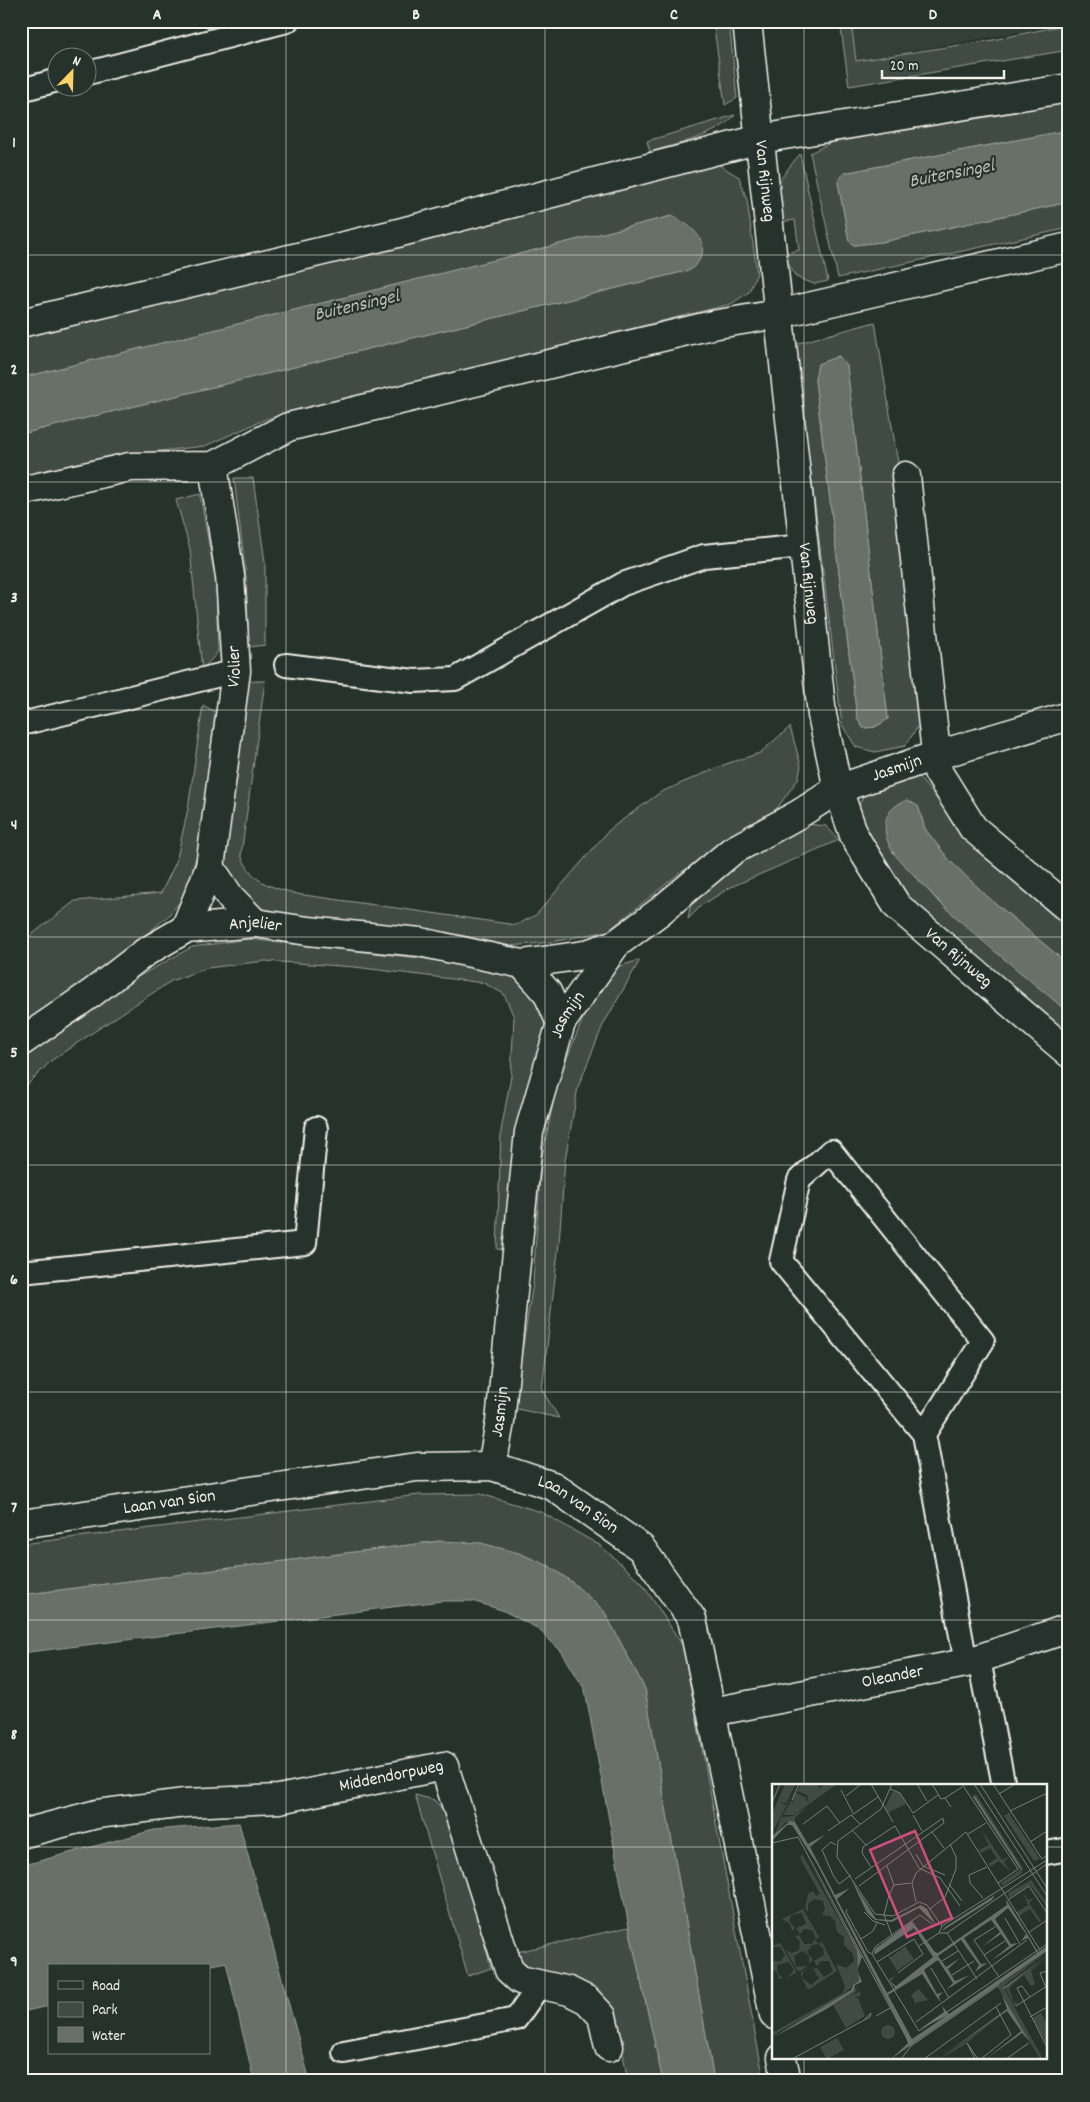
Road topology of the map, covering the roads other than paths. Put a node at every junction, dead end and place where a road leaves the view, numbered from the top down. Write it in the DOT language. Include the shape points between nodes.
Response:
graph roads {
  1 [pos="287,21"];
  2 [pos="748,21"];
  3 [pos="98,70"];
  4 [pos="48,83"];
  5 [pos="1069,88"];
  6 [pos="21,90"];
  7 [pos="760,139"];
  8 [pos="1069,247"];
  9 [pos="778,314"];
  10 [pos="21,324"];
  11 [pos="213,466"];
  12 [pos="906,476"];
  13 [pos="21,491"];
  14 [pos="803,546"];
  15 [pos="286,665"];
  16 [pos="236,670"];
  17 [pos="1069,716"];
  18 [pos="21,724"];
  19 [pos="934,756"];
  20 [pos="838,788"];
  21 [pos="210,867"];
  22 [pos="1069,909"];
  23 [pos="255,923"];
  24 [pos="185,929"];
  25 [pos="616,944"];
  26 [pos="522,964"];
  27 [pos="561,1023"];
  28 [pos="21,1042"];
  29 [pos="1069,1053"];
  30 [pos="316,1128"];
  31 [pos="21,1272"];
  32 [pos="924,1434"];
  33 [pos="492,1466"];
  34 [pos="21,1524"];
  35 [pos="1069,1628"];
  36 [pos="972,1661"];
  37 [pos="712,1712"];
  38 [pos="1003,1784"];
  39 [pos="21,1834"];
  40 [pos="1069,1848"];
  41 [pos="1048,1853"];
  42 [pos="539,1986"];
  43 [pos="772,2005"];
  44 [pos="609,2047"];
  45 [pos="344,2052"];
  46 [pos="782,2060"];
  47 [pos="787,2081"];
  1 -- 3 [label="lane"];
  2 -- 7 [label="street, Van Rijnweg"];
  4 -- 6 [label="lane"];
  5 -- 7 [label="street"];
  7 -- 9 [label="street, Van Rijnweg"];
  7 -- 10 [label="street" via="394,234"];
  8 -- 9 [label="street"];
  9 -- 11 [label="street" via="712,325 288,426"];
  9 -- 14 [label="street, Van Rijnweg"];
  11 -- 13 [label="street" via="130,467"];
  11 -- 16 [label="street, Violier" via="230,576"];
  12 -- 19 [label="street, Jasmijn"];
  14 -- 15 [label="lane" via="704,556 623,584 455,679 414,681"];
  14 -- 20 [label="street, Van Rijnweg" via="822,715"];
  16 -- 18 [label="lane"];
  16 -- 21 [label="street, Violier"];
  17 -- 19 [label="street, Jasmijn"];
  19 -- 20 [label="street, Jasmijn"];
  19 -- 22 [label="street, Jasmijn" via="938,772 973,828"];
  20 -- 25 [label="street, Jasmijn" via="732,851 660,912"];
  20 -- 29 [label="street, Van Rijnweg" via="855,838 896,906"];
  21 -- 23 [label="street" via="230,897"];
  21 -- 24 [label="street, Violier"];
  23 -- 24 [label="street, Anjelier"];
  23 -- 26 [label="street, Anjelier" via="420,942"];
  24 -- 28 [label="street, Anjelier" via="144,953"];
  25 -- 26 [label="street, Anjelier" via="584,955"];
  25 -- 27 [label="street, Jasmijn"];
  26 -- 27 [label="street" via="546,992"];
  27 -- 33 [label="street, Jasmijn" via="529,1132 500,1422"];
  30 -- 31 [label="lane" via="304,1243"];
  32 -- 32 [label="lane" via="781,1262 799,1180 831,1151 983,1341"];
  32 -- 36 [label="lane"];
  33 -- 34 [label="street, Laan van Sion" via="417,1467"];
  33 -- 37 [label="street, Laan van Sion" via="553,1486 641,1548 692,1619"];
  35 -- 36 [label="street, Oleander"];
  36 -- 37 [label="street, Oleander"];
  36 -- 38 [label="lane"];
  37 -- 43 [label="street, Laan van Sion"];
  39 -- 42 [label="street, Middendorpweg" via="97,1814 185,1803 279,1799 444,1766 509,1970 520,1980"];
  40 -- 41 [label="lane"];
  42 -- 44 [label="street, Middendorpweg" via="569,1991 587,2000 602,2016"];
  42 -- 45 [label="lane" via="516,2019"];
  46 -- 47 [label="street"];
}
